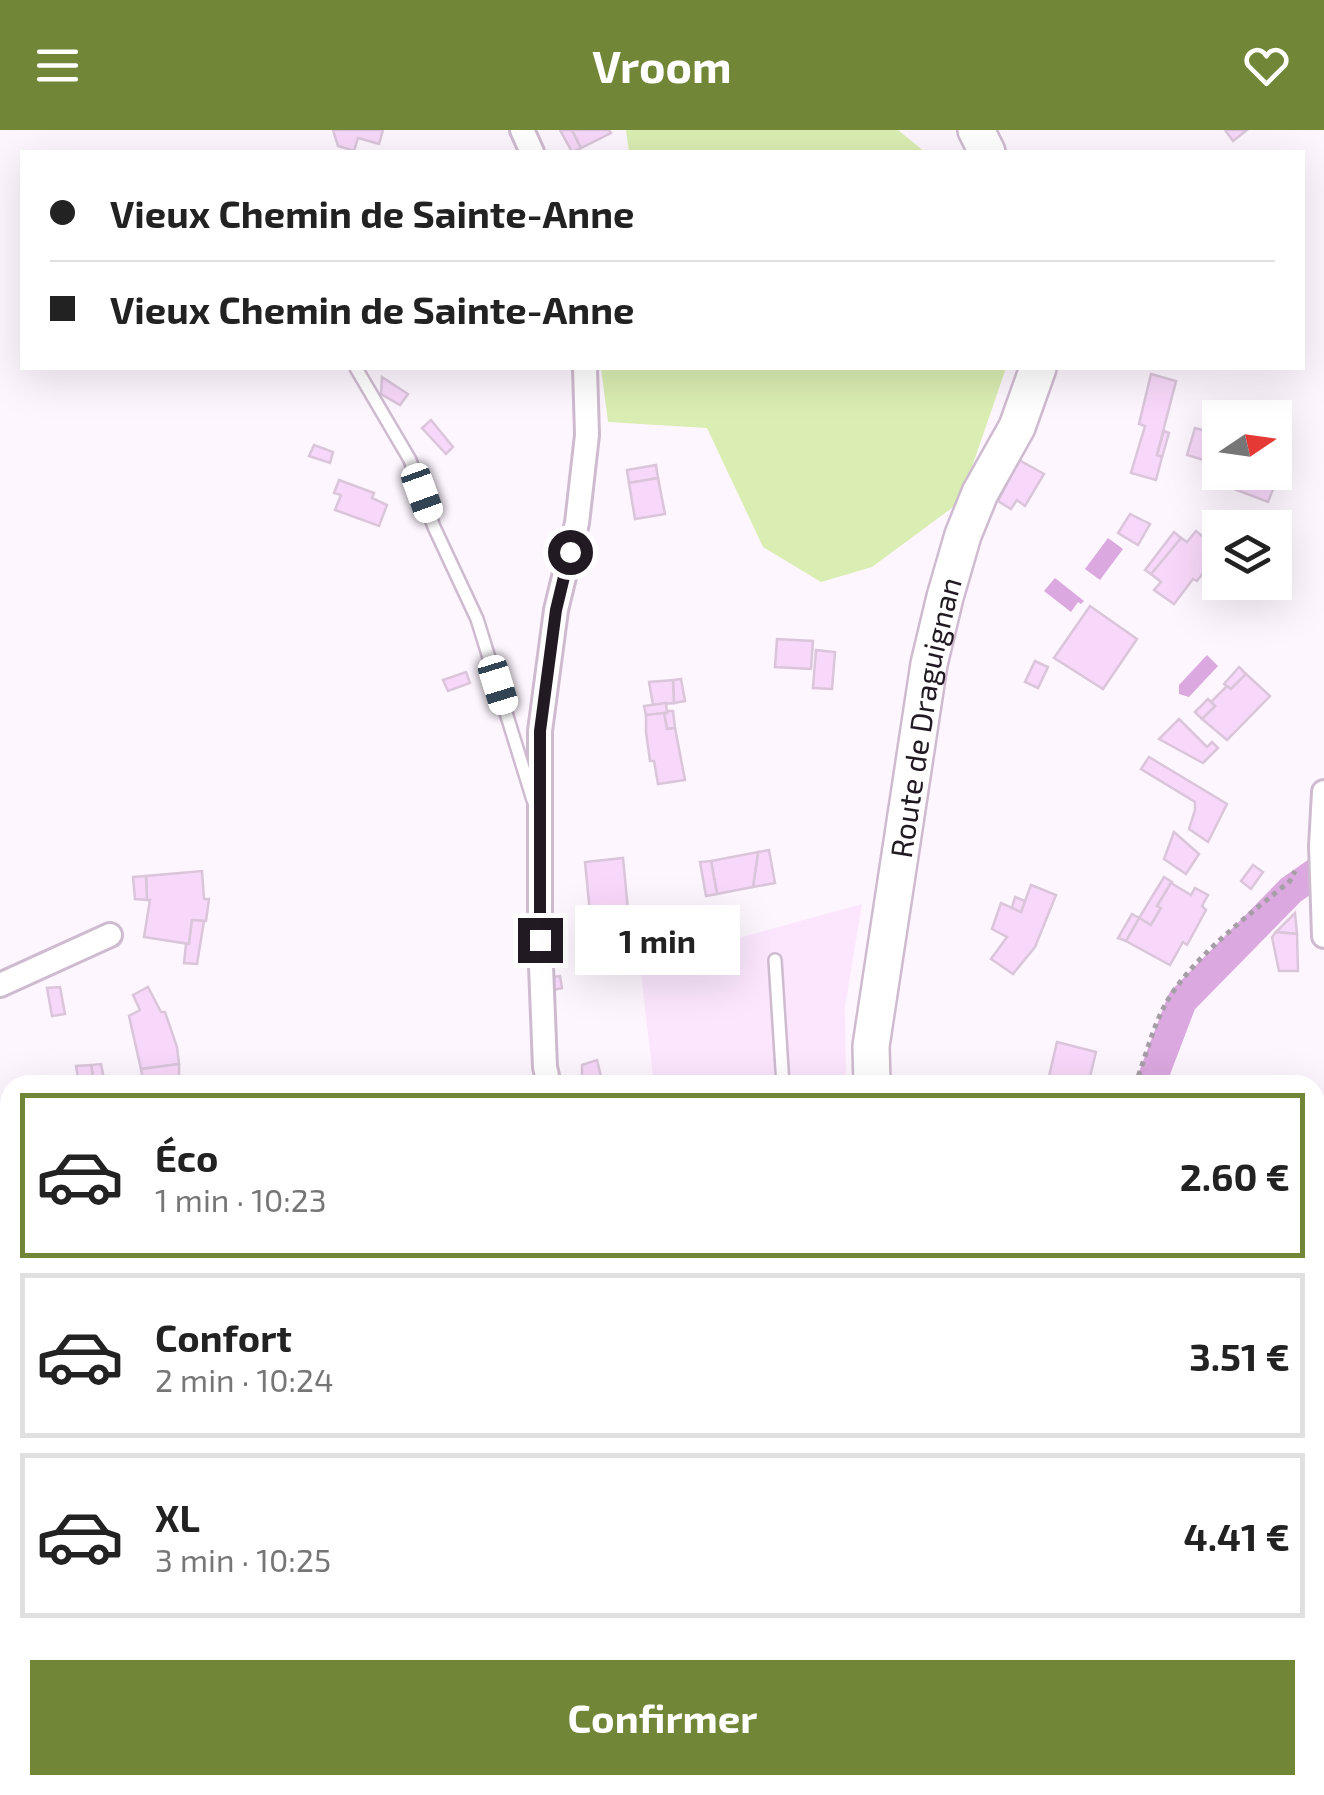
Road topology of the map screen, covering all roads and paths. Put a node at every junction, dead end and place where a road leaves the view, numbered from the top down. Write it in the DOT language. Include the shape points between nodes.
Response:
graph roads {
  1 [pos="357,370"];
  2 [pos="585,370"];
  3 [pos="1037,370"];
  4 [pos="1324,792"];
  5 [pos="538,818"];
  6 [pos="1322,840"];
  7 [pos="1323,925"];
  8 [pos="110,935"];
  9 [pos="776,960"];
  10 [pos="0,985"];
  11 [pos="547,1075"];
  12 [pos="783,1075"];
  13 [pos="872,1075"];
  14 [pos="1140,1075"];
  1 -- 5 [label="lane" via="410,460 478,619"];
  2 -- 5 [label="street" via="587,435 540,731"];
  3 -- 13 [label="main road, Route de Draguignan" via="1017,427 980,493 944,597 871,1046"];
  4 -- 6 [label="street"];
  5 -- 11 [label="street"];
  6 -- 7 [label="street"];
  6 -- 14 [label="path" via="1305,845 1290,881 1181,980"];
  8 -- 10 [label="street"];
  9 -- 12 [label="lane"];
}
